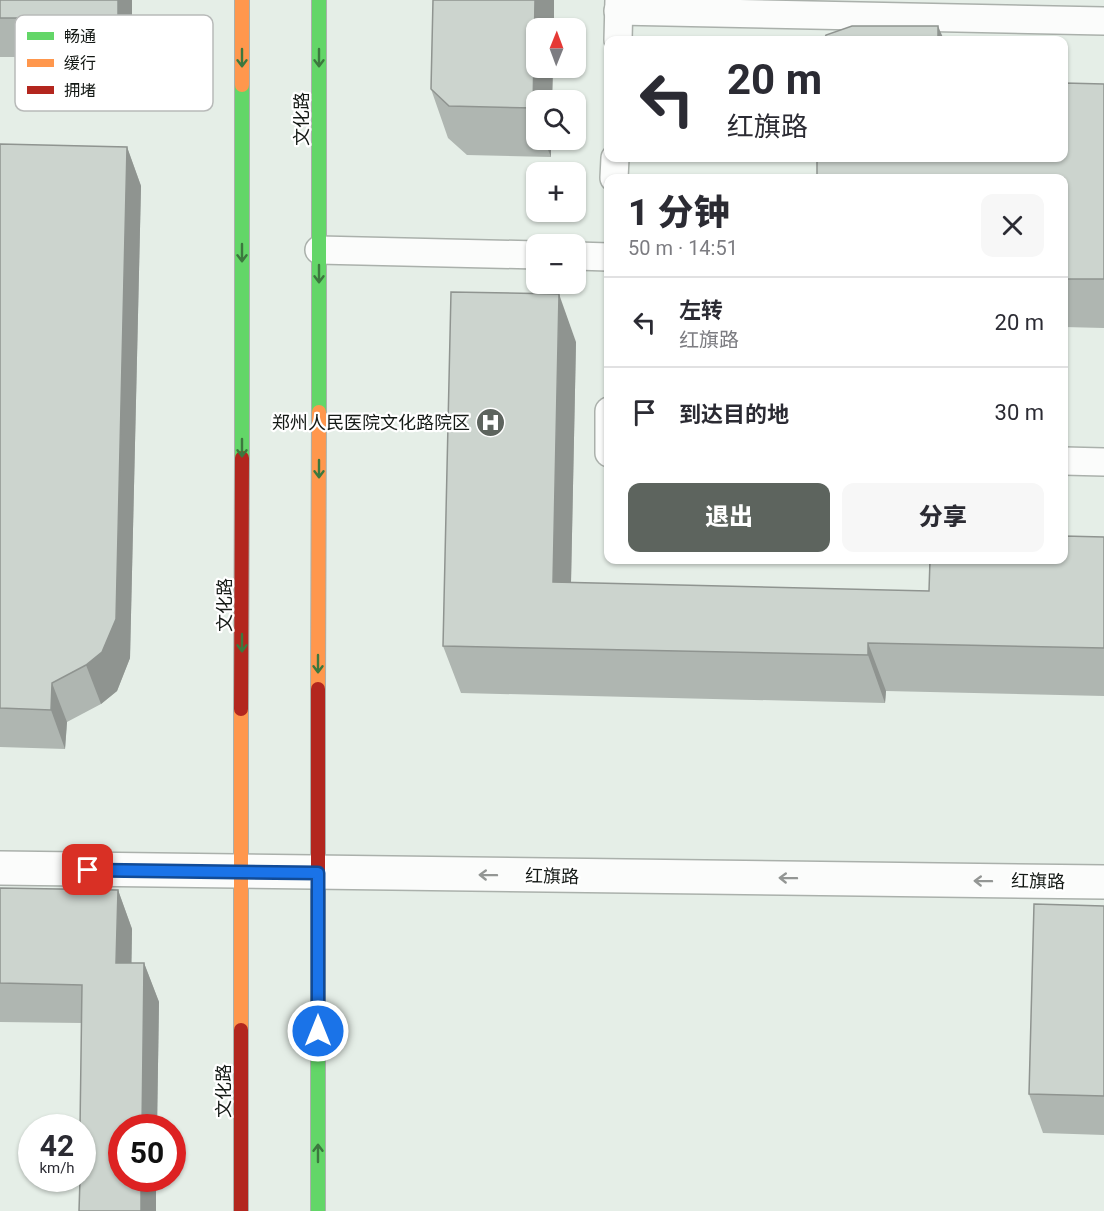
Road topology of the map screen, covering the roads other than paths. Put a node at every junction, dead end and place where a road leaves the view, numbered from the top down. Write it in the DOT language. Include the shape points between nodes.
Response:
graph roads {
  1 [pos="242,0"];
  2 [pos="319,0"];
  3 [pos="618,5"];
  4 [pos="903,8"];
  5 [pos="1104,21"];
  6 [pos="618,36"];
  7 [pos="319,250"];
  8 [pos="526,255"];
  9 [pos="586,256"];
  10 [pos="604,257"];
  11 [pos="1068,461"];
  12 [pos="1104,462"];
  13 [pos="0,868"];
  14 [pos="242,872"];
  15 [pos="318,873"];
  16 [pos="1104,882"];
  17 [pos="241,1211"];
  18 [pos="318,1211"];
  1 -- 14 [label="main road, 文化路, one-way"];
  2 -- 7 [label="main road, 文化路, one-way"];
  3 -- 4 [label="lane"];
  3 -- 6 [label="lane"];
  4 -- 5 [label="lane"];
  7 -- 8 [label="lane"];
  7 -- 15 [label="main road, 文化路, one-way"];
  9 -- 10 [label="lane"];
  11 -- 12 [label="lane"];
  13 -- 14 [label="street, 红旗路"];
  14 -- 15 [label="street, 红旗路"];
  14 -- 17 [label="main road, 文化路"];
  16 -- 15 [label="street, 红旗路, one-way"];
  18 -- 15 [label="main road, 文化路, one-way"];
}
